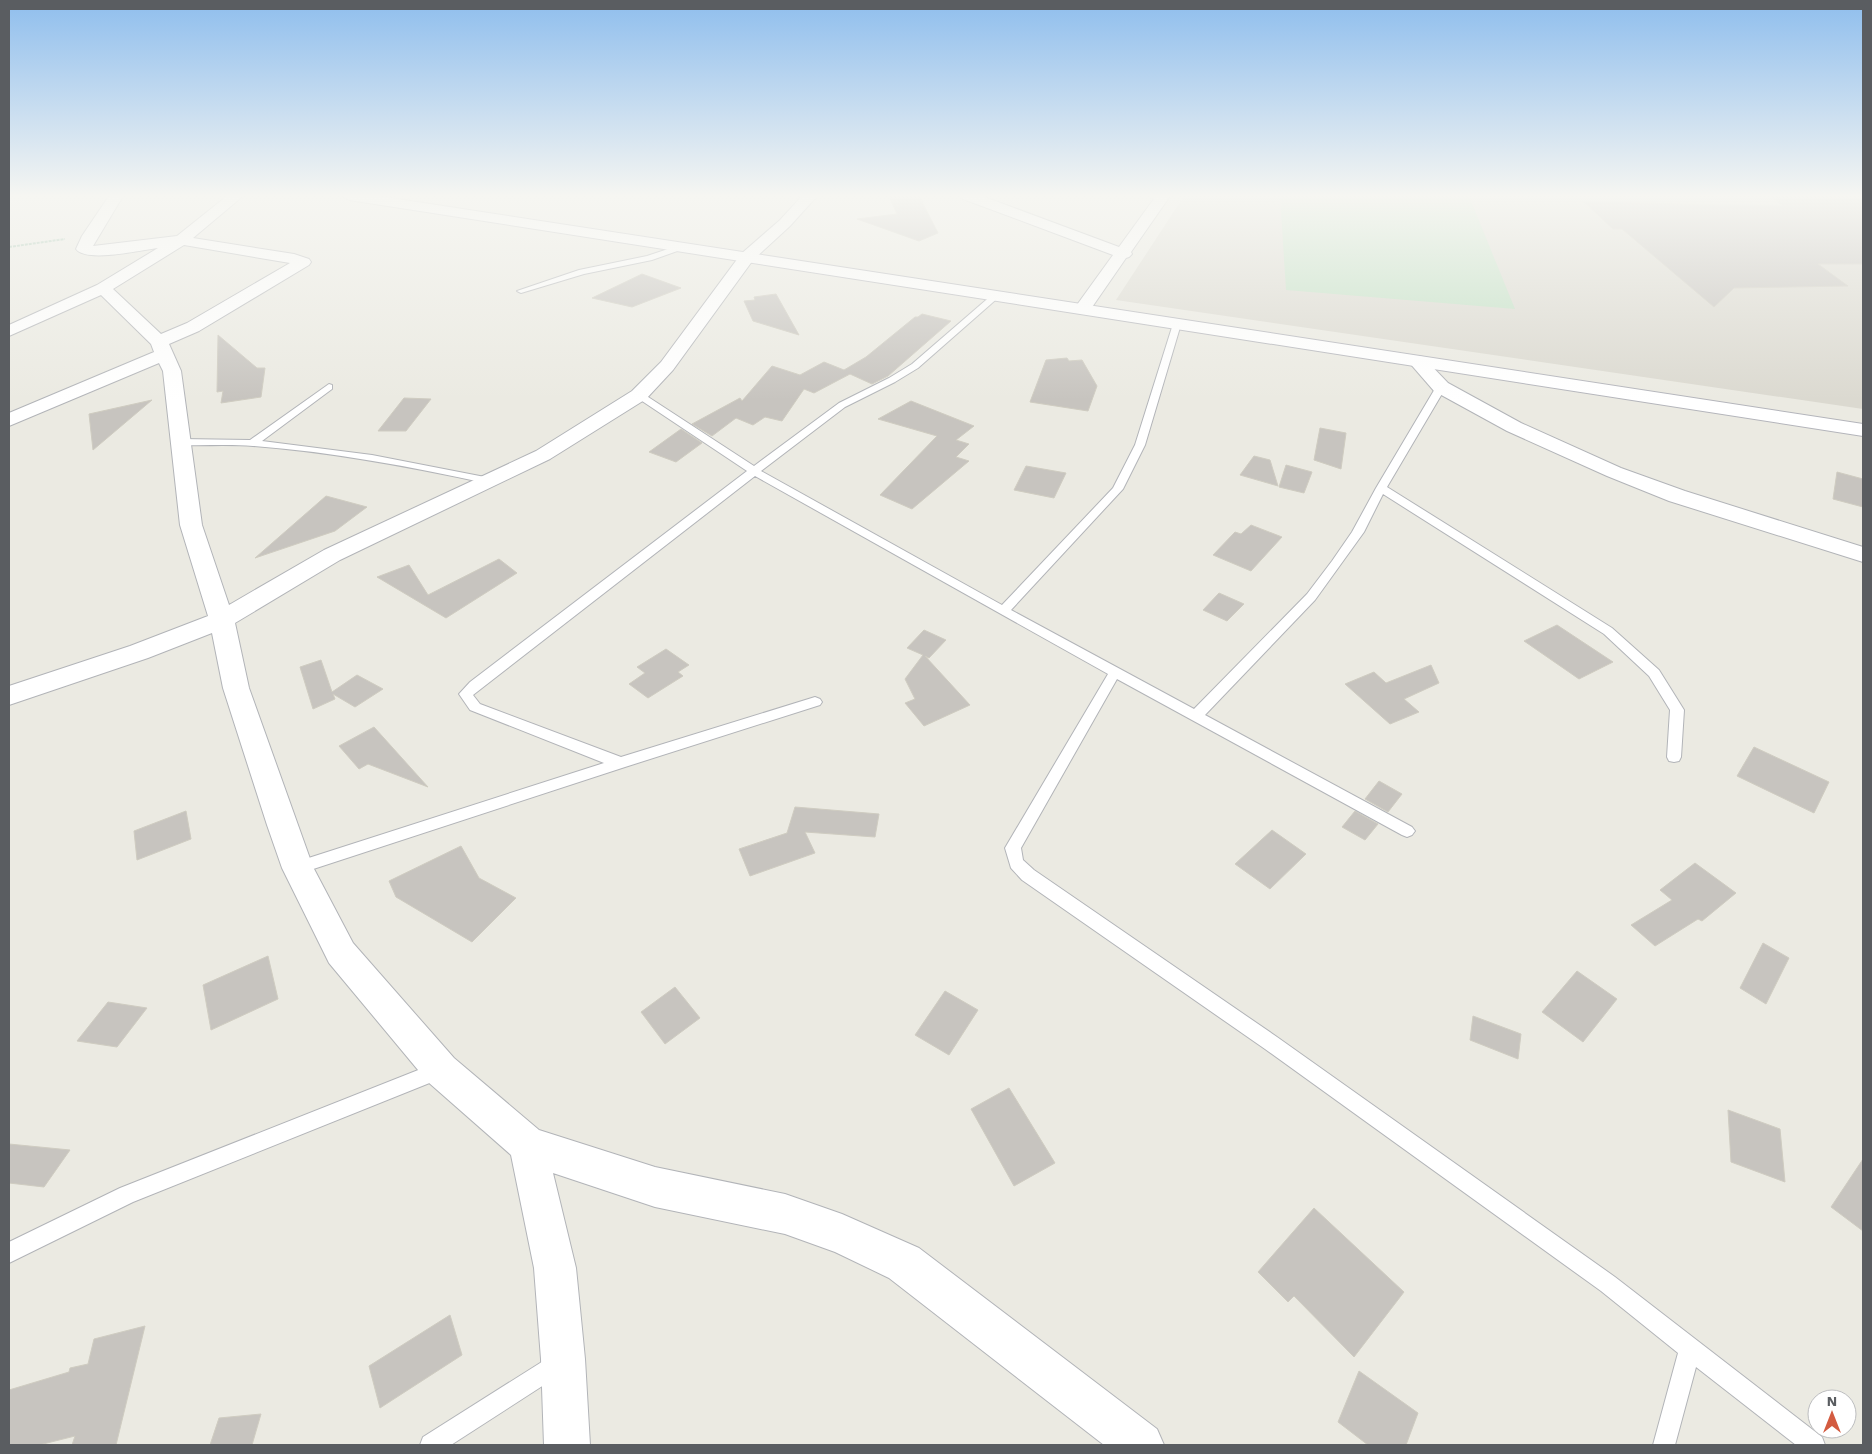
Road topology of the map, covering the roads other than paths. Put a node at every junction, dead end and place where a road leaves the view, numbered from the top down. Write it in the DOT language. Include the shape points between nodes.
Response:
graph roads {
  1 [pos="143,264"];
  2 [pos="300,264"];
  3 [pos="621,264"];
  4 [pos="742,264"];
  5 [pos="791,264"];
  6 [pos="1117,264"];
  7 [pos="104,288"];
  8 [pos="521,290"];
  9 [pos="996,296"];
  10 [pos="1082,310"];
  11 [pos="1177,324"];
  12 [pos="9,331"];
  13 [pos="161,348"];
  14 [pos="1417,361"];
  15 [pos="329,387"];
  16 [pos="1441,387"];
  17 [pos="639,395"];
  18 [pos="9,420"];
  19 [pos="1863,430"];
  20 [pos="180,442"];
  21 [pos="252,443"];
  22 [pos="754,471"];
  23 [pos="490,481"];
  24 [pos="1380,488"];
  25 [pos="1863,555"];
  26 [pos="1003,611"];
  27 [pos="222,620"];
  28 [pos="1115,672"];
  29 [pos="9,696"];
  30 [pos="815,702"];
  31 [pos="1196,715"];
  32 [pos="1674,757"];
  33 [pos="620,763"];
  34 [pos="1407,830"];
  35 [pos="298,868"];
  36 [pos="441,1070"];
  37 [pos="528,1145"];
  38 [pos="9,1252"];
  39 [pos="1690,1349"];
  40 [pos="563,1359"];
  41 [pos="431,1445"];
  42 [pos="567,1445"];
  43 [pos="1141,1445"];
  44 [pos="1664,1445"];
  45 [pos="1814,1445"];
  1 -- 7 [label="street"];
  2 -- 13 [label="street"];
  3 -- 8 [label="lane"];
  4 -- 17 [label="street" via="672,360"];
  5 -- 9 [label="street"];
  6 -- 10 [label="street"];
  7 -- 12 [label="street"];
  7 -- 13 [label="street"];
  9 -- 10 [label="street"];
  9 -- 22 [label="lane" via="915,366 842,405"];
  10 -- 11 [label="street"];
  11 -- 14 [label="street"];
  11 -- 26 [label="lane" via="1140,445 1118,489"];
  13 -- 18 [label="street"];
  13 -- 20 [label="street" via="172,371"];
  14 -- 16 [label="street"];
  14 -- 19 [label="street"];
  15 -- 21 [label="lane"];
  16 -- 24 [label="lane"];
  16 -- 25 [label="street" via="1514,427 1614,472 1677,496"];
  17 -- 22 [label="lane"];
  17 -- 23 [label="street" via="562,445"];
  20 -- 21 [label="lane"];
  20 -- 27 [label="street" via="191,525"];
  21 -- 23 [label="lane" via="389,459"];
  22 -- 26 [label="lane"];
  22 -- 33 [label="lane" via="466,694 475,707"];
  23 -- 27 [label="street" via="332,556"];
  24 -- 31 [label="lane" via="1358,532 1311,597"];
  24 -- 32 [label="lane" via="1566,603 1608,632 1654,673 1678,710"];
  26 -- 28 [label="lane"];
  27 -- 29 [label="street"];
  27 -- 35 [label="street" via="236,688"];
  28 -- 31 [label="lane"];
  28 -- 39 [label="lane" via="1014,848 1016,863 1028,875 1271,1043 1608,1284"];
  30 -- 33 [label="lane"];
  31 -- 34 [label="lane"];
  33 -- 35 [label="lane"];
  35 -- 36 [label="street" via="341,953"];
  36 -- 37 [label="street"];
  36 -- 38 [label="lane" via="127,1195"];
  37 -- 40 [label="street" via="555,1268"];
  37 -- 43 [label="street" via="655,1187 785,1214 842,1234 904,1263"];
  39 -- 44 [label="lane"];
  39 -- 45 [label="lane"];
  40 -- 41 [label="lane"];
  40 -- 42 [label="street"];
}
